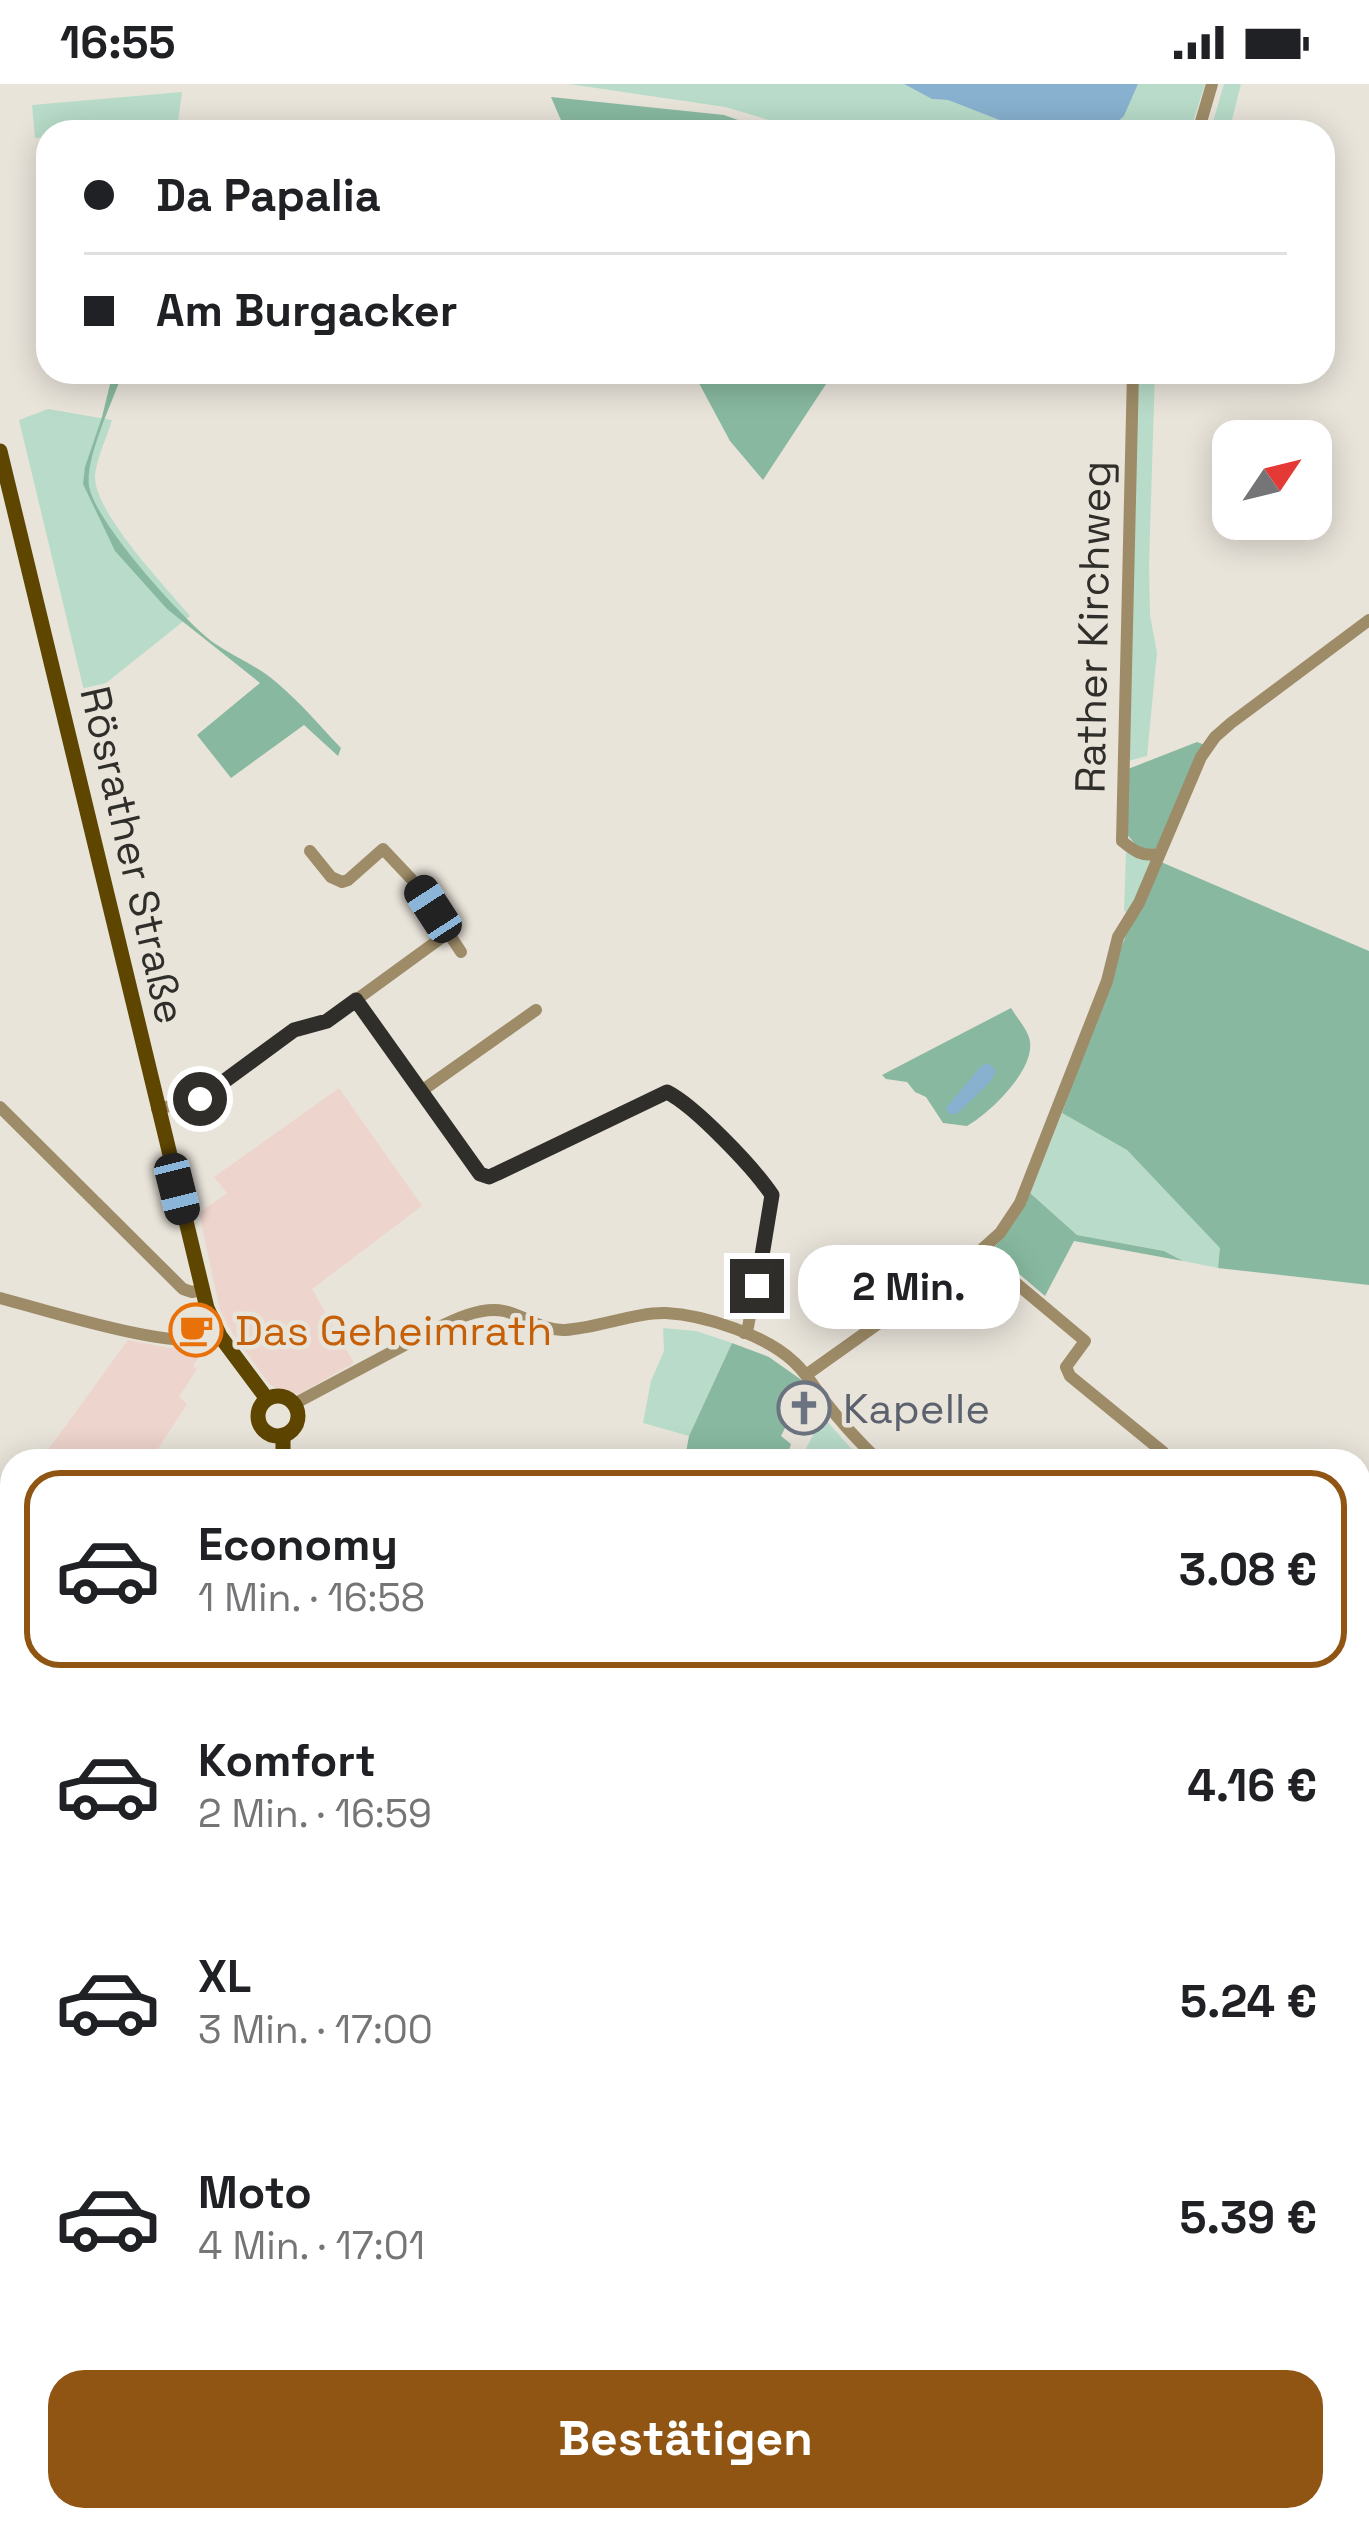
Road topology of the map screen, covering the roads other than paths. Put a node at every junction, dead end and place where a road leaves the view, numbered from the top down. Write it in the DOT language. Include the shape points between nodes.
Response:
graph roads {
  1 [pos="1212,84"];
  2 [pos="1202,120"];
  3 [pos="1133,384"];
  4 [pos="0,451"];
  5 [pos="1369,620"];
  6 [pos="310,851"];
  7 [pos="1159,854"];
  8 [pos="448,933"];
  9 [pos="461,952"];
  10 [pos="356,1000"];
  11 [pos="536,1010"];
  12 [pos="420,1092"];
  13 [pos="0,1107"];
  14 [pos="157,1109"];
  15 [pos="980,1252"];
  16 [pos="202,1290"];
  17 [pos="0,1298"];
  18 [pos="744,1333"];
  19 [pos="220,1336"];
  20 [pos="806,1375"];
  21 [pos="267,1399"];
  22 [pos="294,1404"];
  23 [pos="283,1435"];
  24 [pos="283,1449"];
  25 [pos="867,1449"];
  26 [pos="1159,1449"];
  1 -- 2 [label="street"];
  3 -- 7 [label="street, Rather Kirchweg" via="1122,841"];
  4 -- 14 [label="main road, Rösrather Straße"];
  5 -- 7 [label="street" via="1215,737"];
  6 -- 8 [label="street" via="342,883 383,849"];
  7 -- 15 [label="street" via="1118,937 1019,1203"];
  8 -- 9 [label="street"];
  8 -- 10 [label="street"];
  10 -- 12 [label="street"];
  10 -- 14 [label="street" via="327,1021 294,1030 200,1099"];
  11 -- 12 [label="street"];
  12 -- 18 [label="street" via="472,1167 489,1177 667,1092 675,1096 772,1195"];
  13 -- 16 [label="street" via="183,1289"];
  14 -- 16 [label="main road, Rösrather Straße"];
  15 -- 20 [label="street"];
  15 -- 26 [label="street" via="1085,1342 1066,1366 1070,1376"];
  16 -- 19 [label="main road, Rösrather Straße"];
  17 -- 19 [label="street" via="189,1342"];
  18 -- 20 [label="street"];
  18 -- 22 [label="street" via="661,1312 548,1329 489,1310 433,1330"];
  19 -- 21 [label="main road, Rösrather Straße"];
  20 -- 25 [label="street"];
  21 -- 22 [label="main road"];
  21 -- 23 [label="main road" via="261,1426"];
  22 -- 23 [label="main road" via="297,1423"];
  23 -- 24 [label="main road"];
}
